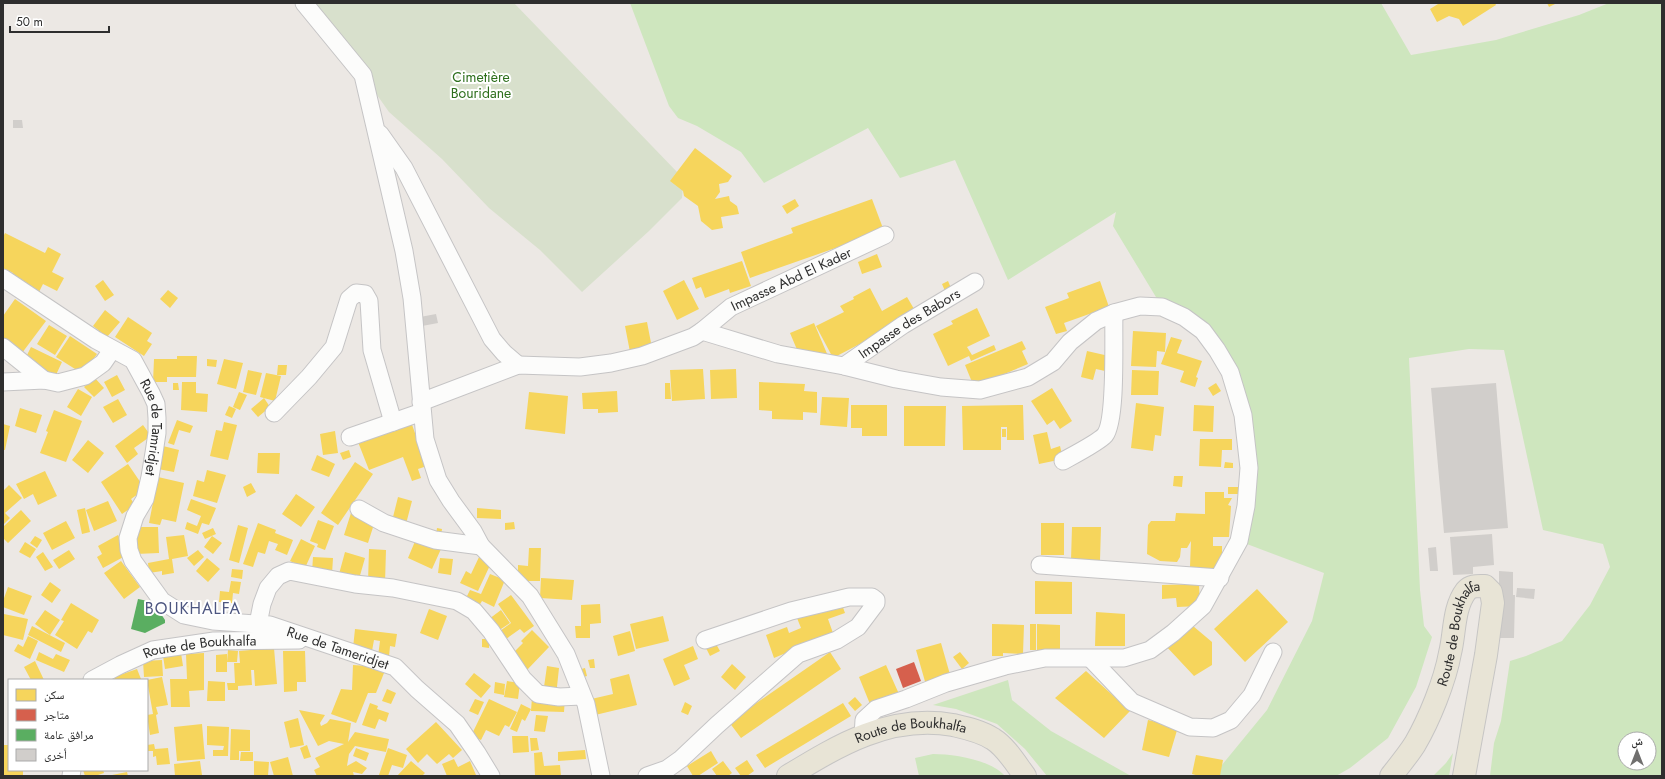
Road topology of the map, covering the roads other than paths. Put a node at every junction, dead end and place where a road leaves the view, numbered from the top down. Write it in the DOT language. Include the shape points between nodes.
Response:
graph roads {
  1 [pos="304,3"];
  2 [pos="375,125"];
  3 [pos="885,235"];
  4 [pos="3,278"];
  5 [pos="975,282"];
  6 [pos="1114,313"];
  7 [pos="702,331"];
  8 [pos="3,347"];
  9 [pos="112,350"];
  10 [pos="518,365"];
  11 [pos="844,366"];
  12 [pos="44,380"];
  13 [pos="3,382"];
  14 [pos="422,407"];
  15 [pos="274,413"];
  16 [pos="393,422"];
  17 [pos="350,438"];
  18 [pos="1063,461"];
  19 [pos="359,509"];
  20 [pos="481,546"];
  21 [pos="1040,565"];
  22 [pos="1220,578"];
  23 [pos="184,615"];
  24 [pos="258,624"];
  25 [pos="314,640"];
  26 [pos="705,640"];
  27 [pos="1273,652"];
  28 [pos="1091,659"];
  29 [pos="94,679"];
  30 [pos="582,696"];
  31 [pos="863,736"];
  32 [pos="491,776"];
  33 [pos="601,776"];
  34 [pos="647,776"];
  35 [pos="788,776"];
  36 [pos="1025,776"];
  37 [pos="1391,776"];
  38 [pos="1464,776"];
  1 -- 2 [label="street" via="363,75"];
  2 -- 10 [label="street" via="404,168 492,339"];
  2 -- 14 [label="street" via="412,298"];
  3 -- 7 [label="street, Impasse Abd El Kader" via="731,307"];
  4 -- 9 [label="street, Rue de Tamridjet"];
  5 -- 11 [label="street, Impasse des Babors" via="903,325"];
  6 -- 11 [label="street" via="1096,321 1070,342 1053,362 1028,377 980,390 940,387"];
  6 -- 18 [label="street" via="1112,406 1109,427 1104,436"];
  6 -- 22 [label="street" via="1140,306 1162,307 1184,317 1203,331 1230,372 1243,415 1248,468 1246,506 1239,541"];
  7 -- 10 [label="street, Impasse Abd El Kader" via="693,337 642,356 611,363 580,367"];
  7 -- 11 [label="street" via="778,354"];
  8 -- 12 [label="street"];
  9 -- 12 [label="street" via="103,363 85,376 58,383"];
  9 -- 23 [label="street, Rue de Tamridjet" via="133,360 156,404 157,433 150,477 144,499 131,527 128,538 129,550 133,561 162,601"];
  10 -- 14 [label="street"];
  12 -- 13 [label="street"];
  14 -- 16 [label="street"];
  14 -- 20 [label="street" via="425,439 438,480"];
  15 -- 16 [label="street" via="310,377 334,347 349,298 356,294 365,294 369,301 372,350"];
  16 -- 17 [label="street"];
  19 -- 20 [label="street" via="384,523 435,540"];
  20 -- 30 [label="street" via="530,596 566,654"];
  21 -- 22 [label="street"];
  22 -- 28 [label="street" via="1203,606 1150,650 1124,658"];
  23 -- 24 [label="street, Rue de Tameridjet" via="212,621"];
  24 -- 25 [label="street, Rue de Tameridjet" via="270,625"];
  24 -- 30 [label="street" via="268,588 278,576 289,571 457,601 474,611 523,679 538,694 559,697"];
  25 -- 29 [label="street, Route de Boukhalfa" via="214,641 153,650"];
  25 -- 32 [label="street, Rue de Tameridjet" via="395,666 428,700 457,724"];
  26 -- 34 [label="street" via="792,611 848,597 872,597 876,600 858,627 837,640 798,654 681,759 667,769"];
  27 -- 28 [label="street" via="1252,695 1231,720 1213,728 1190,727 1132,702"];
  28 -- 31 [label="street" via="1045,658 1005,666 946,683 876,709 864,720"];
  30 -- 33 [label="street" via="586,704"];
  31 -- 35 [label="main road, Route de Boukhalfa" via="824,754"];
  31 -- 36 [label="main road, Route de Boukhalfa" via="917,722 934,722 965,728 994,739"];
  37 -- 38 [label="main road, Route de Boukhalfa" via="1414,745 1426,722 1445,674 1460,602 1466,590 1475,585 1485,586 1491,592 1493,603"];
}
